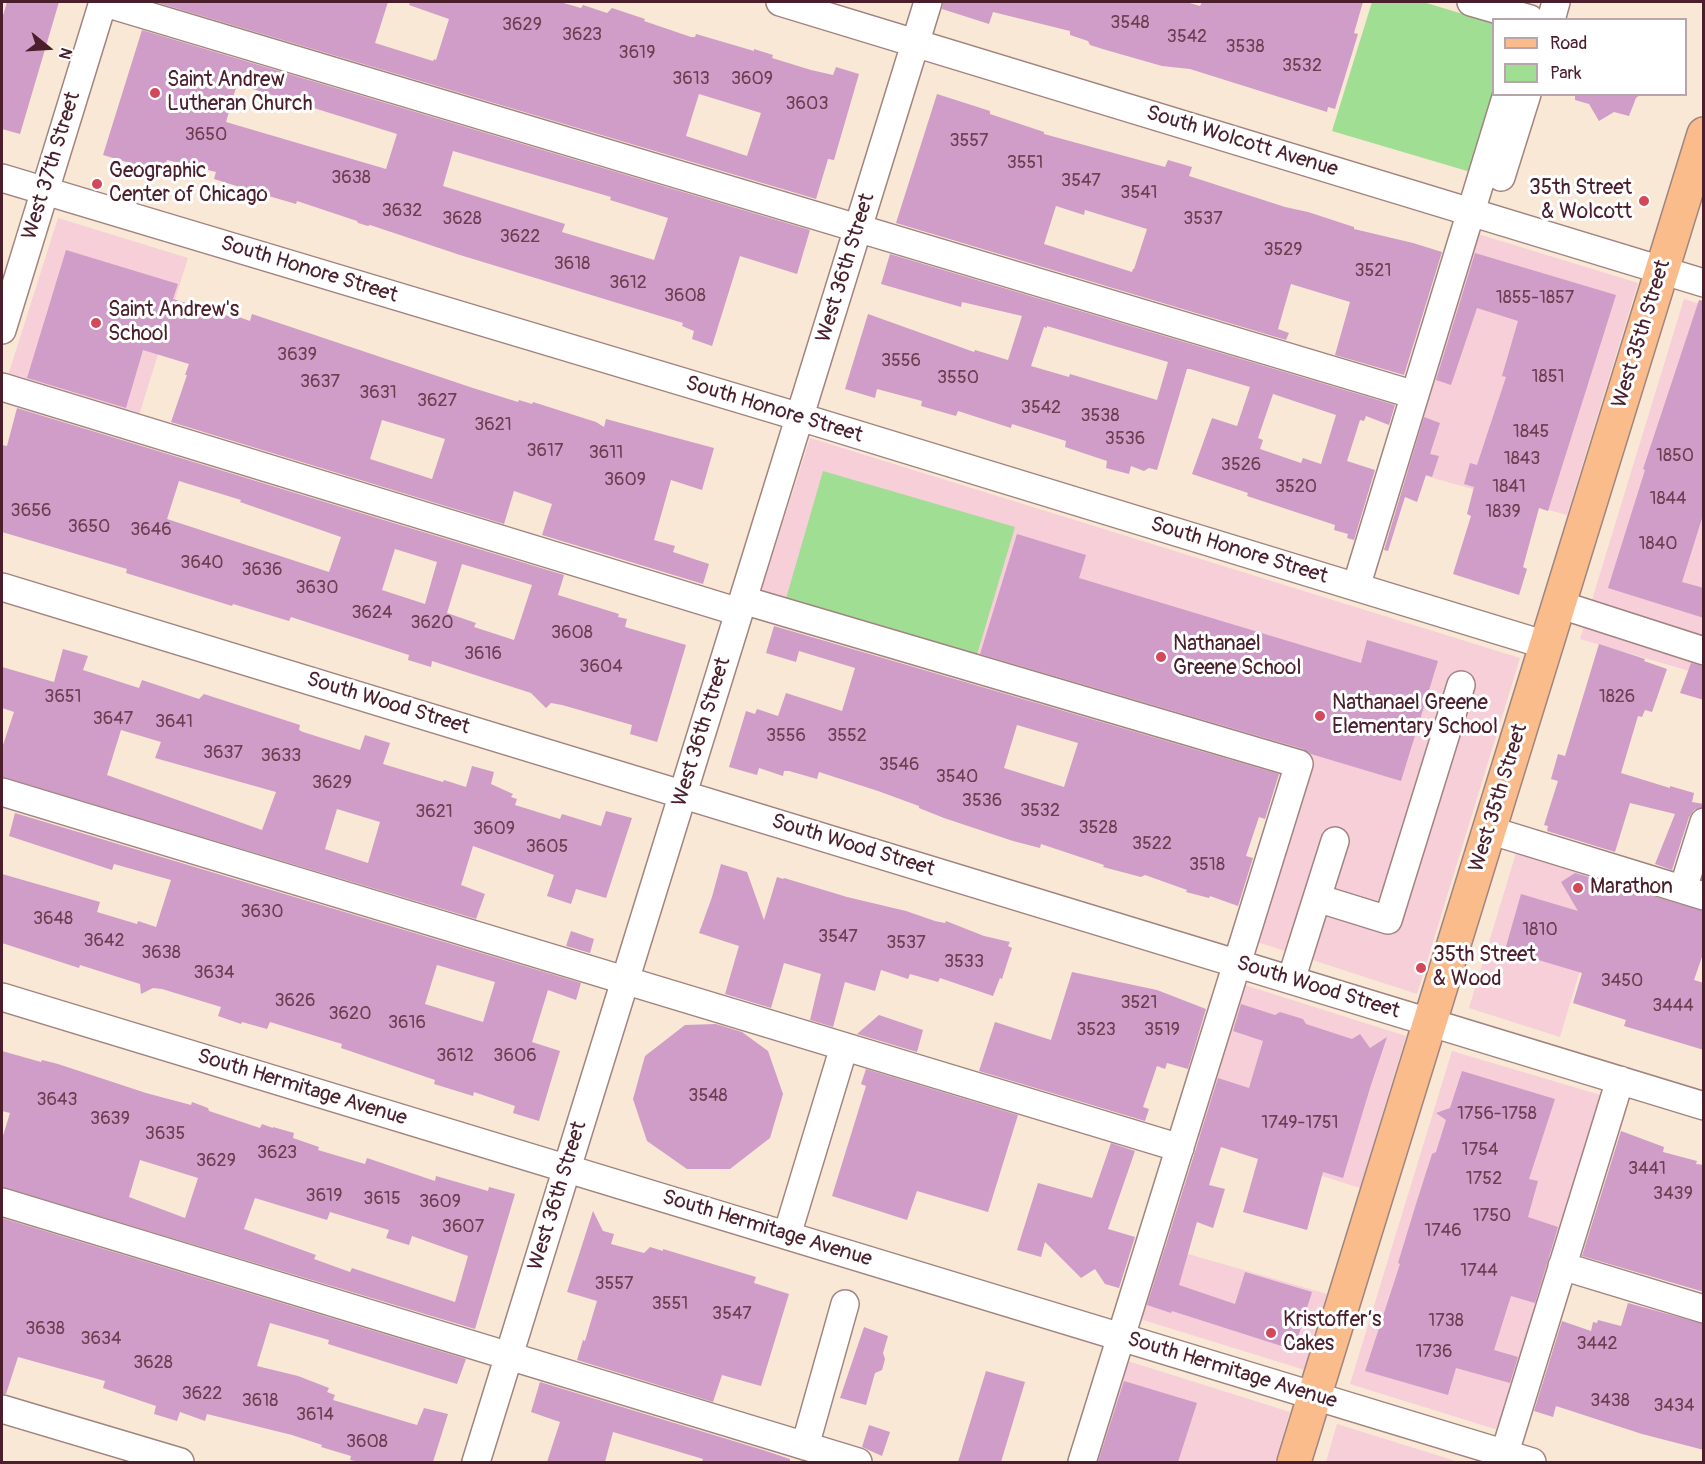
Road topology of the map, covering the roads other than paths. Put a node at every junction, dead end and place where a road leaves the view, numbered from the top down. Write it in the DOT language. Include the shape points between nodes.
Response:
graph roads {
  1 [pos="103,2"];
  2 [pos="780,2"];
  3 [pos="928,2"];
  4 [pos="1471,2"];
  5 [pos="1535,2"];
  6 [pos="1556,2"];
  7 [pos="1527,18"];
  8 [pos="1530,18"];
  9 [pos="1552,18"];
  10 [pos="915,42"];
  11 [pos="1507,96"];
  12 [pos="1526,96"];
  13 [pos="1704,134"];
  14 [pos="2,178"];
  15 [pos="45,191"];
  16 [pos="1480,215"];
  17 [pos="858,229"];
  18 [pos="1662,270"];
  19 [pos="1704,283"];
  20 [pos="2,330"];
  21 [pos="2,387"];
  22 [pos="1415,395"];
  23 [pos="800,417"];
  24 [pos="2,587"];
  25 [pos="1356,587"];
  26 [pos="1558,604"];
  27 [pos="741,606"];
  28 [pos="1546,645"];
  29 [pos="1704,651"];
  30 [pos="1461,685"];
  31 [pos="2,792"];
  32 [pos="683,794"];
  33 [pos="1704,822"];
  34 [pos="1489,830"];
  35 [pos="1335,841"];
  36 [pos="1693,892"];
  37 [pos="1317,898"];
  38 [pos="1238,963"];
  39 [pos="625,980"];
  40 [pos="1291,980"];
  41 [pos="2,997"];
  42 [pos="1430,1022"];
  43 [pos="844,1047"];
  44 [pos="1620,1080"];
  45 [pos="1704,1106"];
  46 [pos="1180,1148"];
  47 [pos="567,1168"];
  48 [pos="2,1202"];
  49 [pos="787,1235"];
  50 [pos="1563,1266"];
  51 [pos="845,1304"];
  52 [pos="1704,1309"];
  53 [pos="1120,1338"];
  54 [pos="508,1356"];
  55 [pos="1314,1396"];
  56 [pos="2,1408"];
  57 [pos="805,1446"];
  58 [pos="1504,1458"];
  59 [pos="180,1462"];
  60 [pos="476,1462"];
  61 [pos="858,1462"];
  62 [pos="1082,1462"];
  63 [pos="1294,1462"];
  64 [pos="1532,1462"];
  1 -- 15 [label="street, West 37th Street"];
  1 -- 17 [label="street"];
  2 -- 10 [label="street, South Wolcott Avenue"];
  3 -- 10 [label="street, West 36th Street"];
  4 -- 7 [label="street"];
  5 -- 8 [label="street"];
  6 -- 9 [label="street"];
  10 -- 16 [label="street, South Wolcott Avenue"];
  10 -- 17 [label="street, West 36th Street"];
  11 -- 16 [label="street"];
  12 -- 16 [label="street"];
  13 -- 18 [label="main road, West 35th Street"];
  14 -- 15 [label="street, South Honore Street"];
  15 -- 20 [label="street, West 37th Street"];
  15 -- 23 [label="street, South Honore Street"];
  16 -- 18 [label="street, South Wolcott Avenue"];
  16 -- 22 [label="street"];
  17 -- 22 [label="street"];
  17 -- 23 [label="street, West 36th Street"];
  18 -- 19 [label="street, South Wolcott Avenue"];
  18 -- 26 [label="main road, West 35th Street"];
  21 -- 27 [label="street"];
  22 -- 25 [label="street"];
  23 -- 25 [label="street, South Honore Street"];
  23 -- 27 [label="street, West 36th Street"];
  24 -- 32 [label="street, South Wood Street"];
  25 -- 28 [label="street, South Honore Street"];
  26 -- 28 [label="main road, West 35th Street"];
  26 -- 29 [label="street"];
  27 -- 32 [label="street, West 36th Street"];
  27 -- 38 [label="street" via="1299,764"];
  28 -- 34 [label="main road, West 35th Street"];
  30 -- 37 [label="street" via="1388,920"];
  31 -- 39 [label="street"];
  32 -- 38 [label="street, South Wood Street"];
  32 -- 39 [label="street, West 36th Street"];
  33 -- 36 [label="street"];
  34 -- 36 [label="street"];
  34 -- 42 [label="main road, West 35th Street"];
  35 -- 37 [label="street"];
  37 -- 40 [label="street"];
  38 -- 40 [label="street, South Wood Street"];
  38 -- 46 [label="street"];
  39 -- 43 [label="street"];
  39 -- 47 [label="street, West 36th Street"];
  40 -- 42 [label="street, South Wood Street"];
  41 -- 47 [label="street, South Hermitage Avenue"];
  42 -- 44 [label="street, South Wood Street"];
  42 -- 55 [label="main road, West 35th Street"];
  43 -- 46 [label="street"];
  43 -- 49 [label="street"];
  44 -- 45 [label="street, South Wood Street"];
  44 -- 50 [label="street"];
  46 -- 53 [label="street"];
  47 -- 49 [label="street, South Hermitage Avenue"];
  47 -- 54 [label="street, West 36th Street"];
  48 -- 54 [label="street"];
  49 -- 53 [label="street, South Hermitage Avenue"];
  50 -- 52 [label="street"];
  50 -- 58 [label="street"];
  51 -- 57 [label="street"];
  53 -- 55 [label="street, South Hermitage Avenue"];
  53 -- 62 [label="street"];
  54 -- 57 [label="street"];
  54 -- 60 [label="street, West 36th Street"];
  55 -- 58 [label="street, South Hermitage Avenue"];
  55 -- 63 [label="main road, West 35th Street"];
  56 -- 59 [label="street"];
  57 -- 61 [label="street"];
  58 -- 64 [label="street, South Hermitage Avenue"];
}
